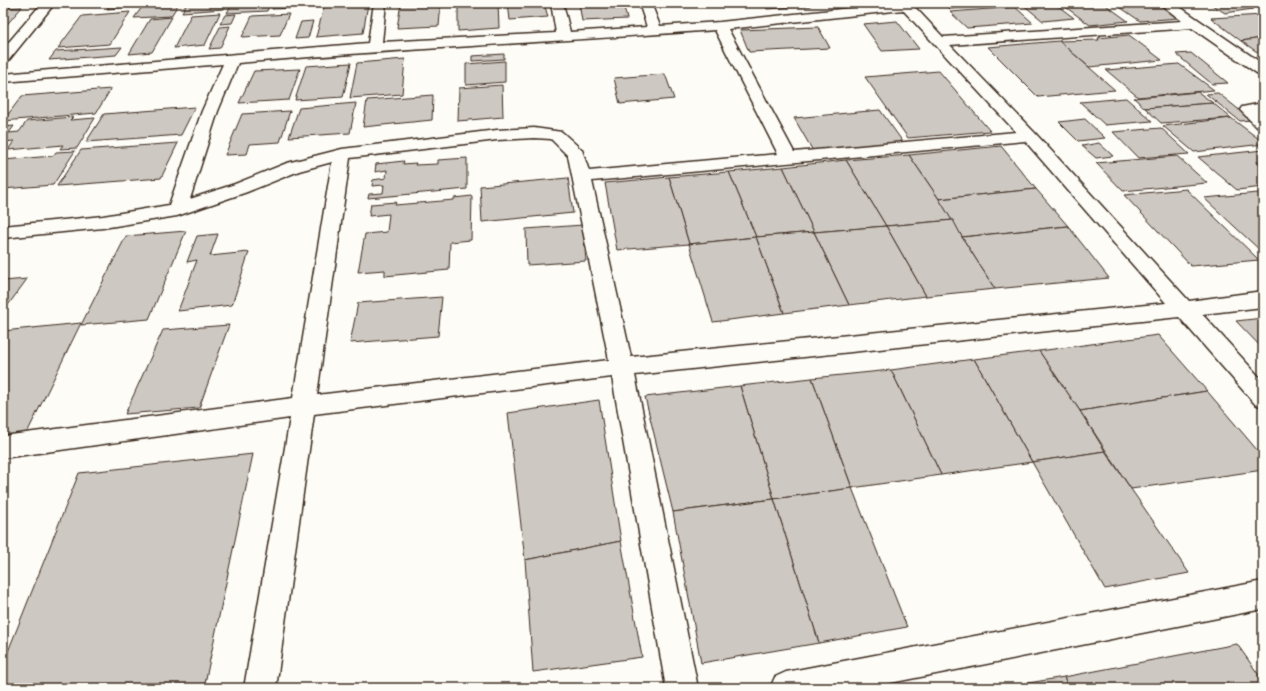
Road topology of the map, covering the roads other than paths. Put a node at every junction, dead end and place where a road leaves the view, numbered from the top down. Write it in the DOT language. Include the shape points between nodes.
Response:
graph roads {
  1 [pos="49,3"];
  2 [pos="380,3"];
  3 [pos="557,3"];
  4 [pos="645,3"];
  5 [pos="1165,3"];
  6 [pos="905,5"];
  7 [pos="1195,24"];
  8 [pos="720,26"];
  9 [pos="655,30"];
  10 [pos="564,38"];
  11 [pos="940,42"];
  12 [pos="375,47"];
  13 [pos="3,58"];
  14 [pos="232,59"];
  15 [pos="1263,71"];
  16 [pos="3,78"];
  17 [pos="1263,108"];
  18 [pos="1263,124"];
  19 [pos="1029,136"];
  20 [pos="342,154"];
  21 [pos="789,158"];
  22 [pos="582,177"];
  23 [pos="177,210"];
  24 [pos="3,232"];
  25 [pos="1263,299"];
  26 [pos="1183,309"];
  27 [pos="622,367"];
  28 [pos="1263,397"];
  29 [pos="304,406"];
  30 [pos="3,447"];
  31 [pos="1263,595"];
  32 [pos="260,688"];
  33 [pos="682,688"];
  34 [pos="786,688"];
  1 -- 13 [label="street"];
  2 -- 12 [label="street"];
  3 -- 10 [label="street"];
  4 -- 9 [label="street"];
  5 -- 7 [label="street"];
  6 -- 8 [label="street"];
  6 -- 11 [label="street"];
  7 -- 11 [label="street"];
  7 -- 15 [label="street"];
  8 -- 9 [label="street"];
  8 -- 21 [label="street"];
  9 -- 10 [label="street"];
  10 -- 12 [label="street"];
  11 -- 19 [label="street"];
  12 -- 14 [label="street"];
  14 -- 16 [label="street"];
  14 -- 23 [label="street" via="210,111"];
  17 -- 18 [label="street" via="1248,110"];
  19 -- 21 [label="street"];
  19 -- 26 [label="street"];
  20 -- 22 [label="street" via="497,135 556,135 576,154"];
  20 -- 23 [label="street" via="293,167"];
  20 -- 29 [label="street"];
  21 -- 22 [label="street"];
  22 -- 27 [label="street"];
  23 -- 24 [label="street" via="103,222"];
  25 -- 26 [label="street"];
  26 -- 27 [label="street"];
  26 -- 28 [label="street"];
  27 -- 29 [label="street"];
  27 -- 33 [label="street"];
  29 -- 30 [label="street"];
  29 -- 32 [label="street"];
  31 -- 34 [label="street"];
}
